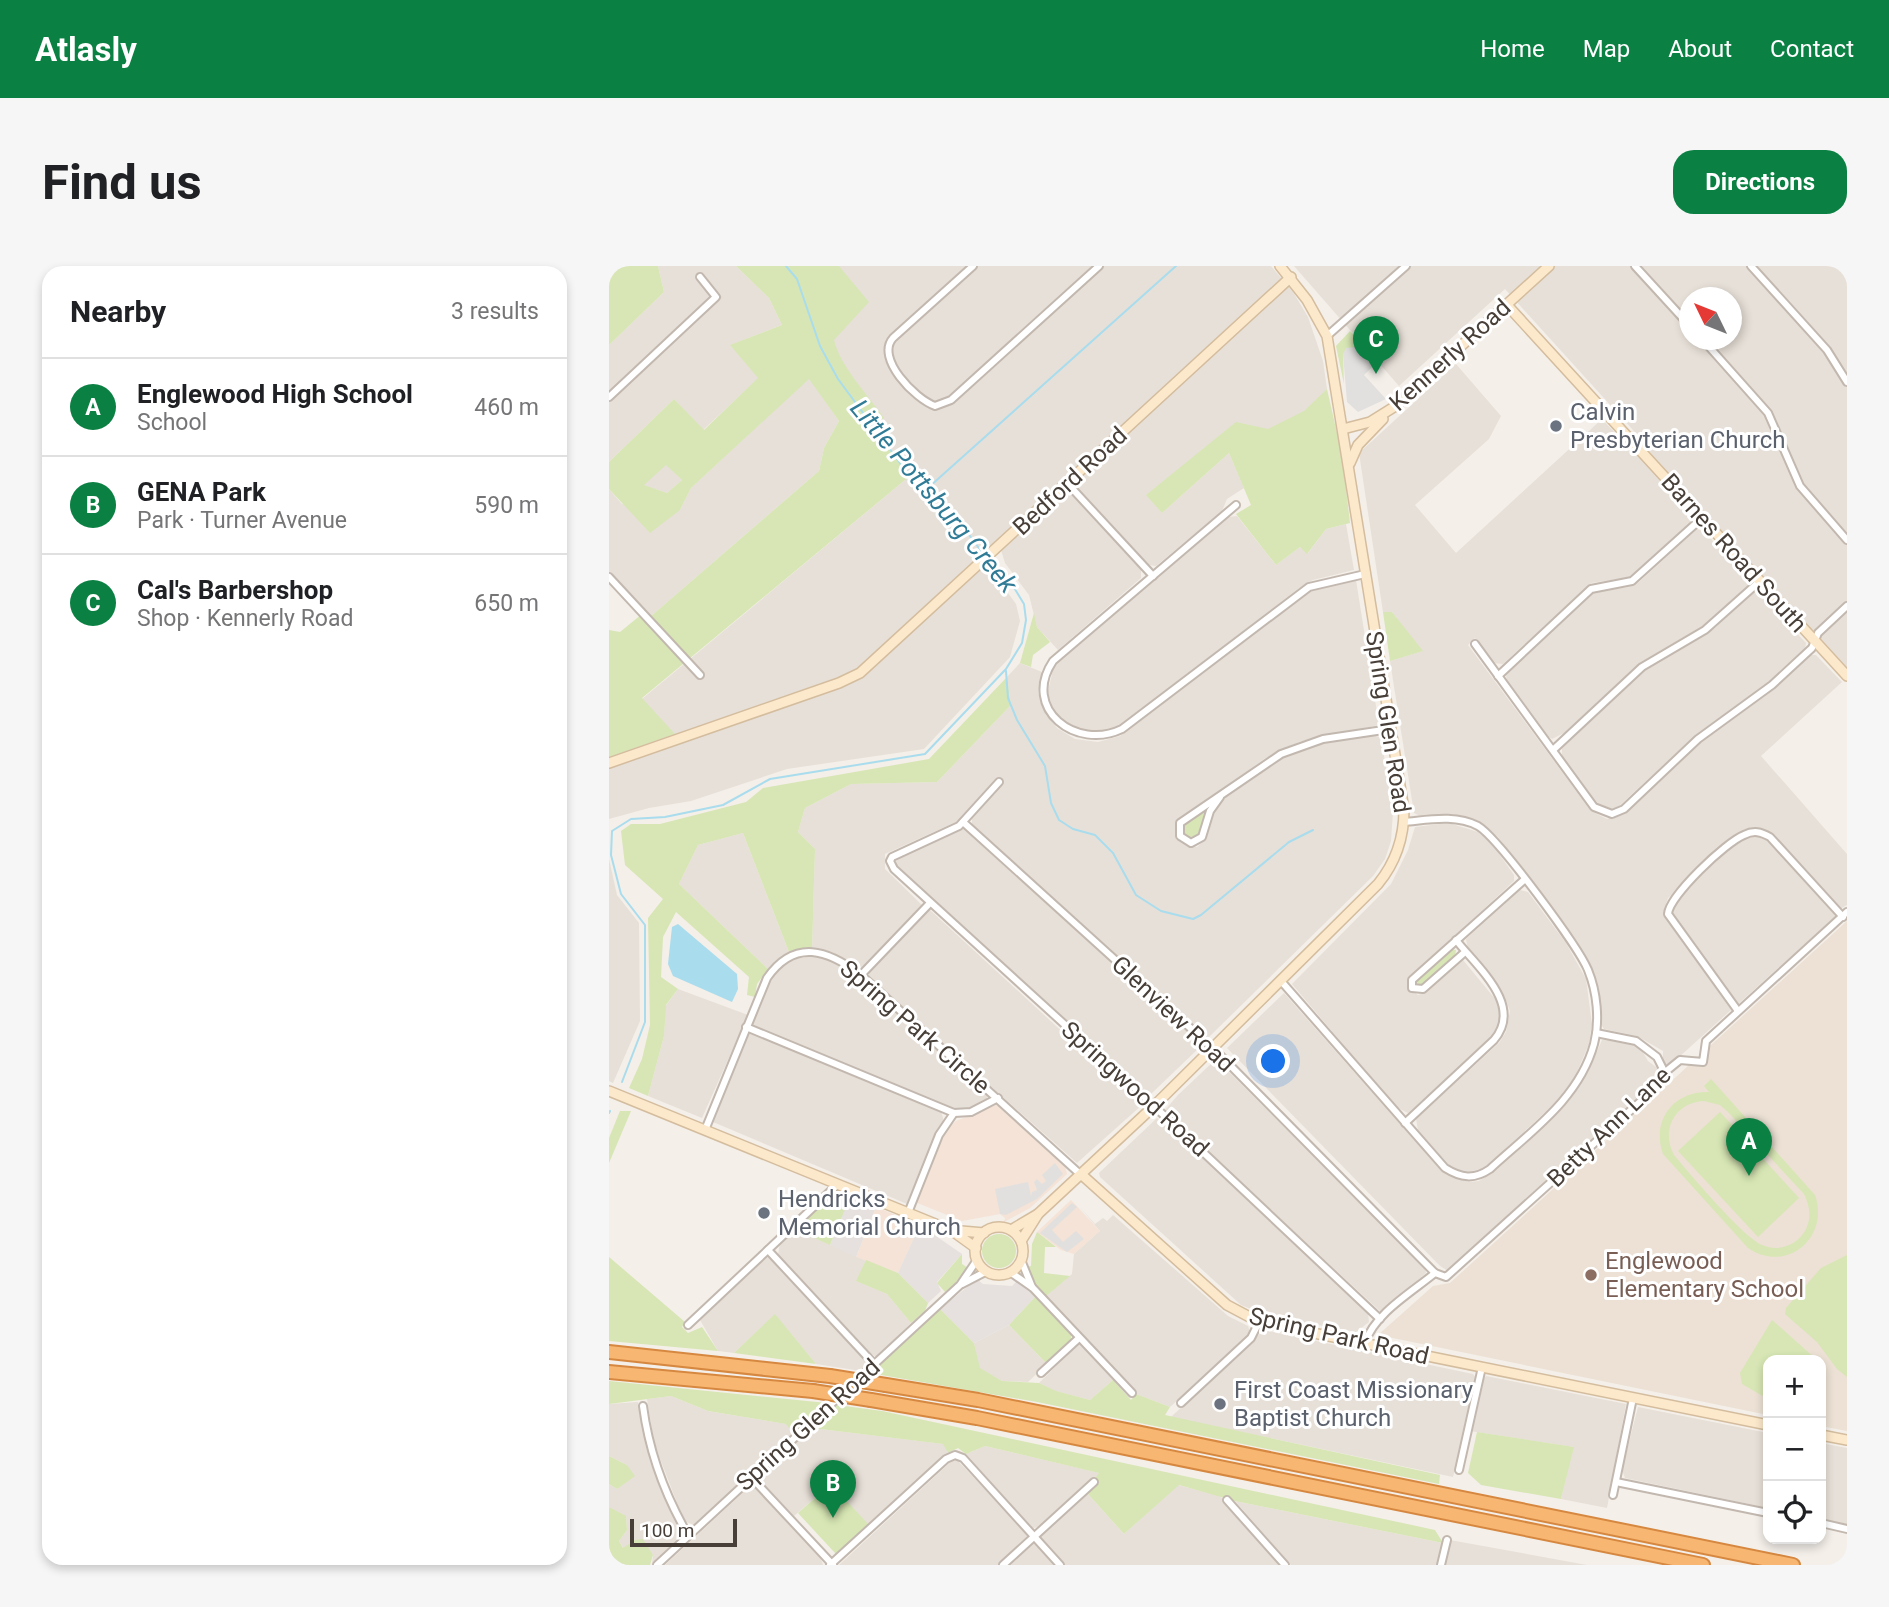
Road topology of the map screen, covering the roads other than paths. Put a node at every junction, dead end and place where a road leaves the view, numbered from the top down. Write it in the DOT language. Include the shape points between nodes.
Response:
graph roads {
  1 [pos="973,266"];
  2 [pos="1099,266"];
  3 [pos="1281,266"];
  4 [pos="1406,266"];
  5 [pos="1549,266"];
  6 [pos="1635,266"];
  7 [pos="1751,266"];
  8 [pos="700,277"];
  9 [pos="1291,277"];
  10 [pos="1507,305"];
  11 [pos="1679,314"];
  12 [pos="1327,336"];
  13 [pos="1712,350"];
  14 [pos="1847,382"];
  15 [pos="609,397"];
  16 [pos="1392,409"];
  17 [pos="1343,429"];
  18 [pos="1349,464"];
  19 [pos="1067,483"];
  20 [pos="1236,505"];
  21 [pos="1702,517"];
  22 [pos="1847,540"];
  23 [pos="1365,574"];
  24 [pos="1153,576"];
  25 [pos="609,577"];
  26 [pos="1760,581"];
  27 [pos="1847,606"];
  28 [pos="1815,641"];
  29 [pos="1475,645"];
  30 [pos="700,675"];
  31 [pos="1498,676"];
  32 [pos="1847,676"];
  33 [pos="1390,729"];
  34 [pos="1552,750"];
  35 [pos="609,763"];
  36 [pos="999,782"];
  37 [pos="1220,797"];
  38 [pos="1404,821"];
  39 [pos="963,822"];
  40 [pos="1524,880"];
  41 [pos="930,903"];
  42 [pos="1845,914"];
  43 [pos="1456,940"];
  44 [pos="1465,952"];
  45 [pos="861,975"];
  46 [pos="1280,981"];
  47 [pos="1738,1011"];
  48 [pos="745,1027"];
  49 [pos="1597,1033"];
  50 [pos="1213,1049"];
  51 [pos="1665,1073"];
  52 [pos="609,1091"];
  53 [pos="998,1098"];
  54 [pos="1154,1106"];
  55 [pos="954,1113"];
  56 [pos="1405,1122"];
  57 [pos="705,1130"];
  58 [pos="1082,1175"];
  59 [pos="837,1185"];
  60 [pos="908,1213"];
  61 [pos="1038,1214"];
  62 [pos="950,1230"];
  63 [pos="1011,1230"];
  64 [pos="984,1233"];
  65 [pos="1021,1241"];
  66 [pos="976,1248"];
  67 [pos="768,1250"];
  68 [pos="977,1260"];
  69 [pos="1021,1260"];
  70 [pos="987,1271"];
  71 [pos="1010,1272"];
  72 [pos="1435,1273"];
  73 [pos="960,1285"];
  74 [pos="1033,1289"];
  75 [pos="1380,1319"];
  76 [pos="1259,1322"];
  77 [pos="688,1325"];
  78 [pos="1079,1338"];
  79 [pos="1365,1343"];
  80 [pos="609,1352"];
  81 [pos="875,1364"];
  82 [pos="1482,1367"];
  83 [pos="609,1372"];
  84 [pos="1041,1373"];
  85 [pos="1132,1393"];
  86 [pos="1633,1398"];
  87 [pos="1181,1403"];
  88 [pos="643,1406"];
  89 [pos="1763,1424"];
  90 [pos="1826,1436"];
  91 [pos="1847,1440"];
  92 [pos="1459,1470"];
  93 [pos="751,1477"];
  94 [pos="1094,1482"];
  95 [pos="1616,1482"];
  96 [pos="1613,1495"];
  97 [pos="1227,1500"];
  98 [pos="1763,1512"];
  99 [pos="1826,1524"];
  100 [pos="1847,1529"];
  101 [pos="688,1535"];
  102 [pos="1034,1536"];
  103 [pos="1447,1540"];
  104 [pos="832,1564"];
  105 [pos="657,1565"];
  106 [pos="1003,1565"];
  107 [pos="1060,1565"];
  108 [pos="1285,1565"];
  109 [pos="1441,1565"];
  110 [pos="1703,1565"];
  111 [pos="1793,1565"];
  1 -- 2 [label="street" via="893,338 886,352 890,364 923,400 935,406 951,400"];
  3 -- 9 [label="street, Spring Glen Road"];
  4 -- 12 [label="street"];
  5 -- 10 [label="street, Kennerly Road"];
  6 -- 11 [label="street"];
  7 -- 14 [label="street" via="1827,350"];
  8 -- 15 [label="street" via="716,297"];
  9 -- 12 [label="street, Spring Glen Road"];
  9 -- 19 [label="street, Bedford Road"];
  10 -- 16 [label="street, Kennerly Road"];
  10 -- 21 [label="street, Barnes Road South"];
  12 -- 17 [label="street, Spring Glen Road"];
  13 -- 22 [label="street" via="1768,413 1800,486"];
  16 -- 17 [label="street, Kennerly Road" via="1370,422"];
  16 -- 18 [label="street" via="1358,445"];
  17 -- 18 [label="street, Spring Glen Road"];
  18 -- 23 [label="street, Spring Glen Road"];
  19 -- 24 [label="street"];
  19 -- 35 [label="street, Bedford Road" via="852,678"];
  20 -- 24 [label="street"];
  21 -- 26 [label="street, Barnes Road South"];
  21 -- 31 [label="street" via="1632,581 1591,589"];
  23 -- 24 [label="street" via="1309,587 1122,729 1099,737 1079,734 1060,723 1046,705 1043,687 1047,671 1059,654"];
  23 -- 33 [label="street, Spring Glen Road"];
  25 -- 30 [label="street"];
  26 -- 28 [label="street, Barnes Road South"];
  26 -- 34 [label="street" via="1705,630 1642,667"];
  27 -- 28 [label="street"];
  28 -- 32 [label="street, Barnes Road South"];
  28 -- 34 [label="street" via="1764,692 1698,739 1624,809 1612,814 1594,807"];
  29 -- 31 [label="street"];
  31 -- 34 [label="street"];
  33 -- 37 [label="street" via="1303,744 1264,764"];
  33 -- 38 [label="street, Spring Glen Road"];
  36 -- 39 [label="street"];
  37 -- 37 [label="street" via="1202,837 1191,843 1180,836 1180,823"];
  38 -- 40 [label="street" via="1450,818 1478,827 1497,842"];
  38 -- 46 [label="street, Spring Glen Road" via="1398,851 1386,874"];
  39 -- 41 [label="street, Springwood Road" via="890,861"];
  39 -- 50 [label="street, Glenview Road"];
  40 -- 43 [label="street"];
  40 -- 49 [label="street" via="1588,971 1595,993"];
  41 -- 45 [label="street"];
  41 -- 54 [label="street, Springwood Road"];
  42 -- 47 [label="street, Betty Ann Lane"];
  42 -- 47 [label="street" via="1770,837 1755,832 1738,838 1677,894 1669,907 1671,922"];
  43 -- 44 [label="street"];
  43 -- 44 [label="street" via="1412,980 1412,988 1423,989"];
  44 -- 56 [label="street" via="1504,1005 1502,1030"];
  45 -- 48 [label="street, Spring Park Circle" via="823,953 793,955 767,978"];
  45 -- 53 [label="street, Spring Park Circle"];
  46 -- 50 [label="street, Spring Glen Road"];
  46 -- 56 [label="street"];
  47 -- 51 [label="street, Betty Ann Lane" via="1706,1041 1703,1062 1680,1059"];
  48 -- 55 [label="street"];
  48 -- 57 [label="street, Spring Park Circle"];
  49 -- 51 [label="street" via="1636,1041 1657,1057"];
  49 -- 56 [label="street" via="1582,1075 1560,1105 1490,1169 1469,1177 1445,1168"];
  50 -- 54 [label="street, Spring Glen Road"];
  50 -- 72 [label="street, Glenview Road"];
  51 -- 72 [label="street, Betty Ann Lane" via="1661,1083 1464,1262 1445,1277"];
  52 -- 57 [label="street"];
  53 -- 55 [label="street" via="971,1112"];
  53 -- 58 [label="street, Spring Park Circle"];
  54 -- 58 [label="street, Spring Glen Road"];
  54 -- 75 [label="street, Springwood Road"];
  55 -- 60 [label="street" via="939,1135"];
  57 -- 59 [label="street"];
  58 -- 61 [label="street, Spring Glen Road"];
  58 -- 76 [label="street, Spring Park Road" via="1227,1305"];
  59 -- 60 [label="street"];
  59 -- 67 [label="street"];
  60 -- 62 [label="street"];
  61 -- 63 [label="street, Spring Glen Road"];
  61 -- 65 [label="street, Spring Glen Road"];
  62 -- 64 [label="street"];
  62 -- 66 [label="street"];
  63 -- 64 [label="street" via="997,1227"];
  63 -- 65 [label="street"];
  64 -- 66 [label="street"];
  65 -- 69 [label="street"];
  66 -- 68 [label="street"];
  67 -- 77 [label="street"];
  67 -- 81 [label="street"];
  68 -- 70 [label="street"];
  68 -- 73 [label="street, Spring Glen Road"];
  69 -- 71 [label="street"];
  69 -- 74 [label="street"];
  70 -- 71 [label="street" via="996,1275"];
  70 -- 73 [label="street, Spring Glen Road"];
  71 -- 74 [label="street"];
  72 -- 75 [label="street, Betty Ann Lane"];
  73 -- 81 [label="street, Spring Glen Road"];
  74 -- 78 [label="street"];
  75 -- 79 [label="street, Betty Ann Lane"];
  76 -- 79 [label="street, Spring Park Road"];
  76 -- 87 [label="street" via="1251,1338"];
  78 -- 84 [label="street"];
  78 -- 85 [label="street"];
  79 -- 82 [label="street, Spring Park Road"];
  80 -- 111 [label="highway, bridge" via="830,1376 978,1400"];
  81 -- 93 [label="street, Spring Glen Road"];
  82 -- 86 [label="street, Spring Park Road"];
  82 -- 92 [label="street"];
  83 -- 110 [label="highway, bridge" via="814,1391 977,1418"];
  86 -- 89 [label="street, Spring Park Road"];
  86 -- 95 [label="street"];
  88 -- 101 [label="street" via="664,1488"];
  90 -- 91 [label="street"];
  93 -- 101 [label="street, Spring Glen Road"];
  93 -- 104 [label="street"];
  94 -- 102 [label="street"];
  95 -- 96 [label="street"];
  95 -- 98 [label="street"];
  97 -- 108 [label="street"];
  99 -- 100 [label="street"];
  101 -- 105 [label="street, Spring Glen Road"];
  102 -- 104 [label="street" via="963,1458 955,1455"];
  102 -- 106 [label="street"];
  102 -- 107 [label="street"];
  103 -- 109 [label="street"];
}
